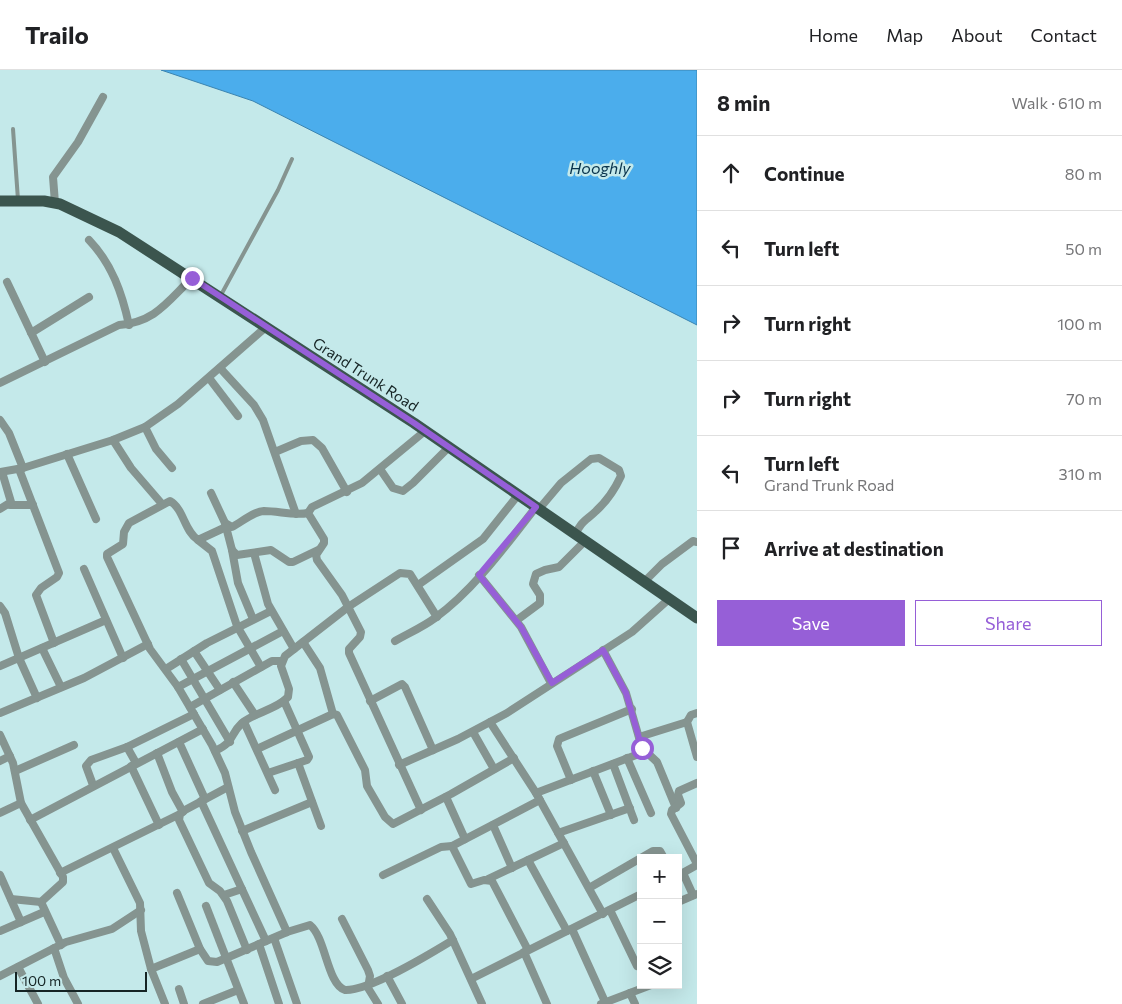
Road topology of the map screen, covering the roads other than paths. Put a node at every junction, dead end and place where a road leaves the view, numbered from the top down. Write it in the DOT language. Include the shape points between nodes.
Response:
graph roads {
  1 [pos="103,97"];
  2 [pos="13,129"];
  3 [pos="292,159"];
  4 [pos="18,200"];
  5 [pos="0,201"];
  6 [pos="55,203"];
  7 [pos="89,240"];
  8 [pos="192,278"];
  9 [pos="7,282"];
  10 [pos="89,297"];
  11 [pos="220,297"];
  12 [pos="129,325"];
  13 [pos="266,327"];
  14 [pos="31,333"];
  15 [pos="45,362"];
  16 [pos="220,368"];
  17 [pos="208,378"];
  18 [pos="0,382"];
  19 [pos="238,416"];
  20 [pos="0,420"];
  21 [pos="145,427"];
  22 [pos="425,431"];
  23 [pos="113,440"];
  24 [pos="449,447"];
  25 [pos="275,452"];
  26 [pos="66,454"];
  27 [pos="21,468"];
  28 [pos="172,468"];
  29 [pos="380,469"];
  30 [pos="1,472"];
  31 [pos="346,492"];
  32 [pos="211,493"];
  33 [pos="518,495"];
  34 [pos="33,504"];
  35 [pos="162,504"];
  36 [pos="10,505"];
  37 [pos="538,508"];
  38 [pos="0,509"];
  39 [pos="308,513"];
  40 [pos="296,514"];
  41 [pos="96,519"];
  42 [pos="226,525"];
  43 [pos="580,538"];
  44 [pos="198,540"];
  45 [pos="697,542"];
  46 [pos="232,550"];
  47 [pos="318,550"];
  48 [pos="254,553"];
  49 [pos="84,570"];
  50 [pos="479,575"];
  51 [pos="644,582"];
  52 [pos="418,585"];
  53 [pos="669,599"];
  54 [pos="0,606"];
  55 [pos="348,607"];
  56 [pos="271,611"];
  57 [pos="695,614"];
  58 [pos="437,617"];
  59 [pos="253,619"];
  60 [pos="106,620"];
  61 [pos="517,620"];
  62 [pos="238,626"];
  63 [pos="283,631"];
  64 [pos="395,640"];
  65 [pos="303,642"];
  66 [pos="54,643"];
  67 [pos="148,644"];
  68 [pos="42,648"];
  69 [pos="250,648"];
  70 [pos="294,649"];
  71 [pos="603,650"];
  72 [pos="194,651"];
  73 [pos="19,658"];
  74 [pos="123,658"];
  75 [pos="181,659"];
  76 [pos="282,661"];
  77 [pos="0,666"];
  78 [pos="261,666"];
  79 [pos="166,670"];
  80 [pos="207,670"];
  81 [pos="193,679"];
  82 [pos="233,682"];
  83 [pos="552,683"];
  84 [pos="178,687"];
  85 [pos="61,688"];
  86 [pos="220,690"];
  87 [pos="37,698"];
  88 [pos="204,698"];
  89 [pos="284,701"];
  90 [pos="370,701"];
  91 [pos="632,709"];
  92 [pos="192,710"];
  93 [pos="0,713"];
  94 [pos="697,713"];
  95 [pos="333,714"];
  96 [pos="255,715"];
  97 [pos="244,722"];
  98 [pos="490,722"];
  99 [pos="687,722"];
  100 [pos="203,729"];
  101 [pos="298,730"];
  102 [pos="473,732"];
  103 [pos="0,735"];
  104 [pos="639,737"];
  105 [pos="179,742"];
  106 [pos="230,742"];
  107 [pos="74,744"];
  108 [pos="127,747"];
  109 [pos="257,749"];
  110 [pos="433,750"];
  111 [pos="215,751"];
  112 [pos="157,752"];
  113 [pos="644,752"];
  114 [pos="10,756"];
  115 [pos="697,757"];
  116 [pos="514,758"];
  117 [pos="627,758"];
  118 [pos="0,761"];
  119 [pos="298,763"];
  120 [pos="612,764"];
  121 [pos="133,765"];
  122 [pos="399,765"];
  123 [pos="494,769"];
  124 [pos="15,771"];
  125 [pos="593,771"];
  126 [pos="268,773"];
  127 [pos="571,780"];
  128 [pos="697,782"];
  129 [pos="94,785"];
  130 [pos="228,787"];
  131 [pos="275,790"];
  132 [pos="446,797"];
  133 [pos="538,797"];
  134 [pos="203,800"];
  135 [pos="312,802"];
  136 [pos="21,803"];
  137 [pos="630,808"];
  138 [pos="676,808"];
  139 [pos="421,810"];
  140 [pos="652,812"];
  141 [pos="0,813"];
  142 [pos="182,813"];
  143 [pos="611,815"];
  144 [pos="30,820"];
  145 [pos="634,820"];
  146 [pos="159,825"];
  147 [pos="493,825"];
  148 [pos="321,826"];
  149 [pos="242,831"];
  150 [pos="558,833"];
  151 [pos="465,839"];
  152 [pos="564,842"];
  153 [pos="452,846"];
  154 [pos="113,848"];
  155 [pos="647,854"];
  156 [pos="662,854"];
  157 [pos="528,860"];
  158 [pos="637,860"];
  159 [pos="697,864"];
  160 [pos="512,868"];
  161 [pos="60,873"];
  162 [pos="682,873"];
  163 [pos="0,875"];
  164 [pos="382,875"];
  165 [pos="682,875"];
  166 [pos="488,879"];
  167 [pos="589,888"];
  168 [pos="242,889"];
  169 [pos="177,893"];
  170 [pos="695,894"];
  171 [pos="224,896"];
  172 [pos="637,896"];
  173 [pos="11,899"];
  174 [pos="427,899"];
  175 [pos="682,900"];
  176 [pos="41,902"];
  177 [pos="206,906"];
  178 [pos="141,910"];
  179 [pos="44,912"];
  180 [pos="607,912"];
  181 [pos="342,919"];
  182 [pos="21,922"];
  183 [pos="570,930"];
  184 [pos="0,931"];
  185 [pos="287,932"];
  186 [pos="453,940"];
  187 [pos="267,941"];
  188 [pos="58,946"];
  189 [pos="200,949"];
  190 [pos="247,950"];
  191 [pos="526,951"];
  192 [pos="225,959"];
  193 [pos="637,966"];
  194 [pos="18,967"];
  195 [pos="151,969"];
  196 [pos="0,976"];
  197 [pos="387,976"];
  198 [pos="471,979"];
  199 [pos="368,984"];
  200 [pos="179,989"];
  201 [pos="640,989"];
  202 [pos="238,990"];
  203 [pos="630,993"];
  204 [pos="604,1003"];
  205 [pos="38,1004"];
  206 [pos="78,1004"];
  207 [pos="165,1004"];
  208 [pos="184,1004"];
  209 [pos="203,1004"];
  210 [pos="244,1004"];
  211 [pos="279,1004"];
  212 [pos="297,1004"];
  213 [pos="378,1004"];
  214 [pos="402,1004"];
  215 [pos="482,1004"];
  216 [pos="548,1004"];
  217 [pos="635,1004"];
  1 -- 6 [label="street" via="78,142 53,177"];
  2 -- 4 [label="lane"];
  3 -- 11 [label="lane"];
  4 -- 5 [label="main road, Grand Trunk Road"];
  4 -- 6 [label="main road, Grand Trunk Road"];
  6 -- 8 [label="main road, Grand Trunk Road" via="78,210 119,232"];
  7 -- 12 [label="street" via="104,256 116,281"];
  8 -- 11 [label="main road, Grand Trunk Road"];
  8 -- 12 [label="street" via="155,313 138,324"];
  9 -- 14 [label="street"];
  10 -- 14 [label="street"];
  11 -- 13 [label="main road, Grand Trunk Road"];
  12 -- 15 [label="street" via="119,325"];
  13 -- 16 [label="street"];
  13 -- 22 [label="main road, Grand Trunk Road"];
  14 -- 15 [label="street"];
  15 -- 18 [label="street"];
  16 -- 17 [label="street"];
  16 -- 25 [label="street" via="259,412"];
  17 -- 19 [label="street"];
  17 -- 21 [label="street"];
  20 -- 27 [label="street" via="9,433"];
  21 -- 23 [label="street"];
  21 -- 28 [label="street" via="159,454"];
  22 -- 24 [label="main road, Grand Trunk Road"];
  22 -- 29 [label="street"];
  23 -- 26 [label="street"];
  23 -- 35 [label="street" via="131,468"];
  24 -- 29 [label="street" via="403,491 393,488"];
  24 -- 33 [label="main road, Grand Trunk Road"];
  25 -- 31 [label="street" via="301,441 313,440 322,448"];
  25 -- 40 [label="street"];
  26 -- 27 [label="street"];
  26 -- 41 [label="street"];
  27 -- 30 [label="street"];
  27 -- 34 [label="street"];
  29 -- 31 [label="street"];
  30 -- 36 [label="street" via="11,498"];
  31 -- 39 [label="street" via="315,505"];
  32 -- 42 [label="street"];
  33 -- 37 [label="main road, Grand Trunk Road"];
  33 -- 52 [label="street" via="483,539"];
  34 -- 36 [label="street"];
  34 -- 66 [label="street" via="59,573 36,595"];
  35 -- 44 [label="street" via="173,502"];
  35 -- 67 [label="street" via="129,523 123,544 107,554"];
  36 -- 38 [label="street"];
  37 -- 43 [label="main road, Grand Trunk Road"];
  37 -- 43 [label="street" via="561,483 591,459 600,458 618,470 621,476 615,489 595,512 580,523"];
  37 -- 50 [label="street"];
  39 -- 40 [label="street"];
  39 -- 47 [label="street" via="324,539"];
  40 -- 42 [label="street" via="264,511 232,527"];
  42 -- 44 [label="street"];
  42 -- 46 [label="street"];
  43 -- 51 [label="main road, Grand Trunk Road"];
  43 -- 61 [label="street" via="559,567 536,574 533,584 540,595 540,603"];
  44 -- 62 [label="street" via="212,551"];
  45 -- 51 [label="street" via="693,541 678,551"];
  46 -- 48 [label="street" via="237,555"];
  46 -- 59 [label="street" via="238,583"];
  47 -- 48 [label="street" via="293,562 271,550"];
  47 -- 55 [label="street" via="320,568"];
  48 -- 56 [label="street"];
  49 -- 60 [label="street"];
  50 -- 58 [label="street"];
  50 -- 61 [label="street"];
  51 -- 53 [label="main road, Grand Trunk Road"];
  52 -- 55 [label="street" via="410,574 400,573"];
  52 -- 58 [label="street"];
  53 -- 57 [label="main road, Grand Trunk Road"];
  53 -- 71 [label="street" via="640,626"];
  54 -- 73 [label="street"];
  55 -- 65 [label="street"];
  55 -- 90 [label="street" via="360,632 349,653"];
  56 -- 59 [label="street"];
  56 -- 63 [label="street"];
  58 -- 64 [label="street"];
  59 -- 62 [label="street"];
  60 -- 66 [label="street"];
  60 -- 74 [label="street"];
  61 -- 83 [label="street"];
  62 -- 69 [label="street"];
  62 -- 72 [label="street"];
  63 -- 69 [label="street"];
  63 -- 70 [label="street"];
  65 -- 70 [label="street"];
  65 -- 95 [label="street" via="320,668"];
  66 -- 68 [label="street"];
  67 -- 74 [label="street"];
  67 -- 79 [label="street"];
  68 -- 73 [label="street"];
  68 -- 85 [label="street"];
  69 -- 78 [label="street"];
  69 -- 80 [label="street"];
  70 -- 76 [label="street"];
  71 -- 83 [label="street"];
  71 -- 91 [label="street"];
  72 -- 75 [label="street"];
  72 -- 80 [label="street"];
  73 -- 77 [label="street"];
  73 -- 87 [label="street"];
  74 -- 85 [label="street"];
  75 -- 79 [label="street"];
  75 -- 81 [label="street"];
  76 -- 78 [label="street" via="276,659"];
  76 -- 89 [label="street" via="289,689"];
  78 -- 82 [label="street"];
  79 -- 84 [label="street"];
  80 -- 81 [label="street"];
  80 -- 86 [label="street"];
  81 -- 84 [label="street"];
  81 -- 88 [label="street"];
  82 -- 86 [label="street"];
  82 -- 96 [label="street"];
  83 -- 98 [label="street"];
  84 -- 92 [label="street"];
  85 -- 87 [label="street"];
  86 -- 88 [label="street"];
  87 -- 93 [label="street"];
  88 -- 92 [label="street"];
  88 -- 106 [label="street"];
  89 -- 96 [label="street"];
  89 -- 101 [label="street"];
  90 -- 110 [label="street" via="396,686 405,686"];
  90 -- 122 [label="street"];
  91 -- 104 [label="street"];
  91 -- 127 [label="street" via="559,739 557,746"];
  92 -- 100 [label="street"];
  92 -- 108 [label="street"];
  94 -- 99 [label="street" via="691,715"];
  95 -- 101 [label="street"];
  95 -- 139 [label="street" via="340,718 364,770 367,786 385,817 396,824"];
  96 -- 97 [label="street"];
  97 -- 106 [label="street"];
  97 -- 109 [label="street"];
  98 -- 102 [label="street"];
  98 -- 116 [label="street"];
  99 -- 104 [label="street"];
  99 -- 115 [label="street"];
  100 -- 105 [label="street"];
  100 -- 111 [label="street"];
  101 -- 109 [label="street"];
  101 -- 119 [label="street" via="309,756"];
  102 -- 110 [label="street"];
  102 -- 123 [label="street"];
  103 -- 114 [label="street"];
  104 -- 113 [label="street"];
  105 -- 112 [label="street"];
  105 -- 134 [label="street"];
  106 -- 111 [label="street"];
  107 -- 124 [label="street"];
  108 -- 121 [label="street"];
  108 -- 129 [label="street" via="87,763 86,770"];
  109 -- 126 [label="street"];
  110 -- 122 [label="street"];
  111 -- 130 [label="street"];
  112 -- 121 [label="street"];
  112 -- 142 [label="street"];
  113 -- 117 [label="street"];
  113 -- 138 [label="street" via="658,762"];
  114 -- 118 [label="street"];
  114 -- 124 [label="street"];
  116 -- 123 [label="street"];
  116 -- 133 [label="street"];
  117 -- 120 [label="street"];
  117 -- 140 [label="street"];
  119 -- 126 [label="street"];
  119 -- 135 [label="street"];
  120 -- 125 [label="street"];
  120 -- 137 [label="street"];
  121 -- 129 [label="street"];
  121 -- 146 [label="street"];
  122 -- 139 [label="street"];
  123 -- 132 [label="street"];
  124 -- 136 [label="street"];
  125 -- 127 [label="street"];
  125 -- 143 [label="street"];
  126 -- 131 [label="street"];
  127 -- 133 [label="street"];
  128 -- 138 [label="street" via="679,791 681,803"];
  129 -- 144 [label="street"];
  130 -- 134 [label="street"];
  130 -- 149 [label="street"];
  132 -- 139 [label="street"];
  132 -- 151 [label="street"];
  133 -- 147 [label="street"];
  133 -- 150 [label="street"];
  134 -- 142 [label="street"];
  134 -- 168 [label="street"];
  135 -- 148 [label="street"];
  135 -- 149 [label="street"];
  136 -- 141 [label="street"];
  136 -- 144 [label="street"];
  137 -- 143 [label="street"];
  137 -- 145 [label="street"];
  138 -- 159 [label="street" via="672,810 672,818"];
  142 -- 146 [label="street"];
  142 -- 171 [label="street" via="179,820 182,828 209,883"];
  143 -- 150 [label="street"];
  144 -- 161 [label="street"];
  146 -- 154 [label="street"];
  147 -- 151 [label="street"];
  147 -- 160 [label="street"];
  149 -- 185 [label="street"];
  150 -- 152 [label="street"];
  151 -- 153 [label="street"];
  152 -- 157 [label="street"];
  152 -- 167 [label="street"];
  153 -- 164 [label="street" via="441,847"];
  153 -- 166 [label="street" via="471,884"];
  154 -- 161 [label="street"];
  154 -- 178 [label="street"];
  155 -- 156 [label="street" via="652,851"];
  157 -- 160 [label="street"];
  157 -- 183 [label="street"];
  158 -- 167 [label="street"];
  159 -- 162 [label="street"];
  160 -- 166 [label="street"];
  161 -- 176 [label="street" via="63,882"];
  163 -- 173 [label="street"];
  165 -- 170 [label="street"];
  166 -- 191 [label="street" via="494,885"];
  167 -- 180 [label="street"];
  168 -- 171 [label="street"];
  168 -- 187 [label="street"];
  169 -- 189 [label="street"];
  170 -- 175 [label="street"];
  171 -- 190 [label="street"];
  172 -- 180 [label="street"];
  173 -- 176 [label="street"];
  173 -- 182 [label="street"];
  174 -- 186 [label="street"];
  176 -- 179 [label="street"];
  177 -- 192 [label="street"];
  178 -- 188 [label="street" via="112,929"];
  178 -- 195 [label="street" via="141,931"];
  179 -- 182 [label="street"];
  179 -- 188 [label="street"];
  180 -- 183 [label="street"];
  180 -- 193 [label="street"];
  181 -- 199 [label="street" via="370,976"];
  182 -- 184 [label="street"];
  183 -- 191 [label="street"];
  183 -- 204 [label="street"];
  185 -- 187 [label="street"];
  185 -- 199 [label="street" via="304,926 314,928 340,989 349,990"];
  186 -- 197 [label="street"];
  186 -- 198 [label="street"];
  187 -- 190 [label="street"];
  187 -- 211 [label="street"];
  187 -- 212 [label="street"];
  188 -- 194 [label="street"];
  188 -- 206 [label="street" via="64,978"];
  189 -- 192 [label="street" via="212,963"];
  189 -- 195 [label="street"];
  190 -- 192 [label="street"];
  191 -- 198 [label="street"];
  191 -- 216 [label="street"];
  192 -- 202 [label="street"];
  194 -- 196 [label="street"];
  194 -- 205 [label="street"];
  195 -- 207 [label="street"];
  197 -- 199 [label="street"];
  197 -- 214 [label="street"];
  198 -- 215 [label="street"];
  199 -- 213 [label="street"];
  200 -- 208 [label="street"];
  201 -- 203 [label="street"];
  202 -- 209 [label="street"];
  202 -- 210 [label="street"];
  203 -- 204 [label="street"];
  203 -- 217 [label="street"];
}
